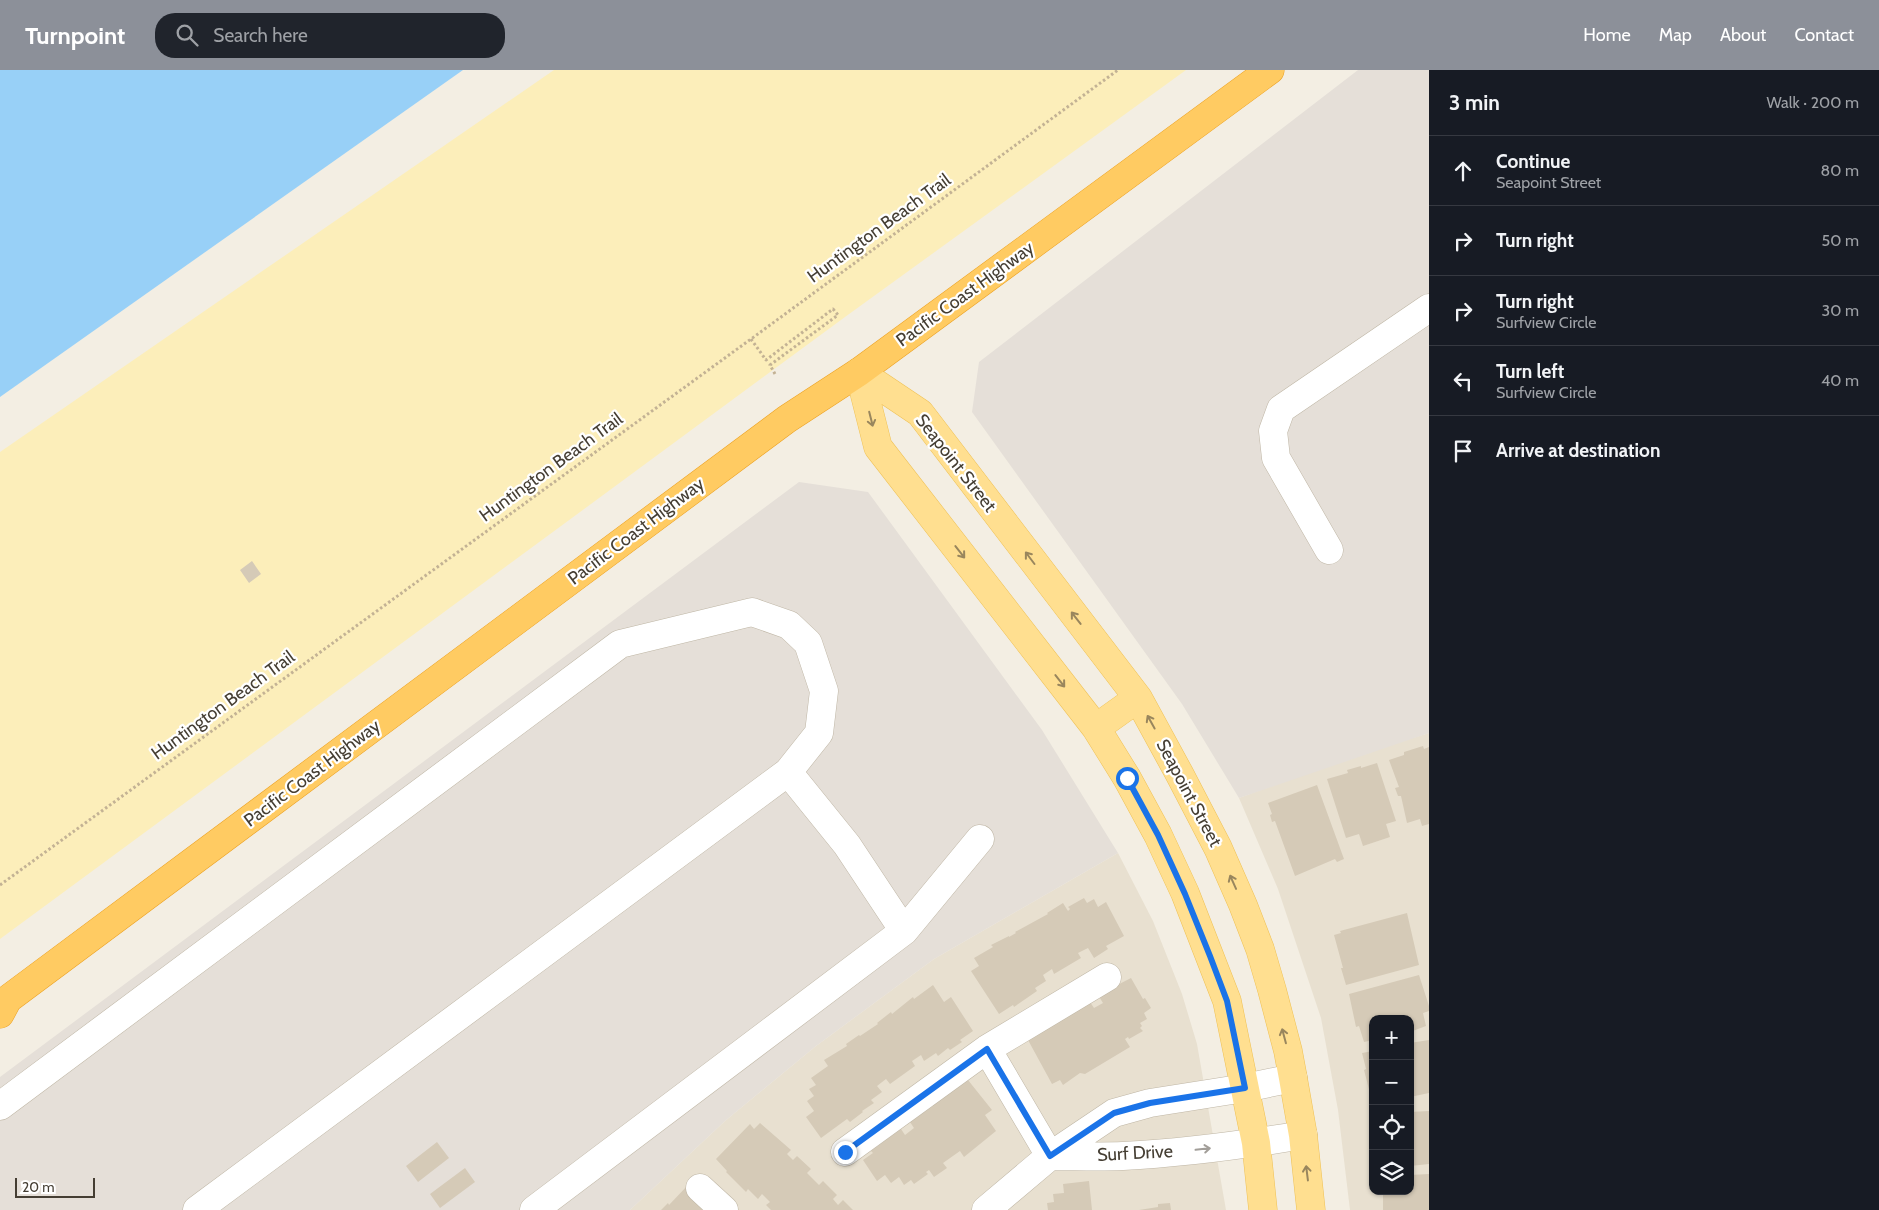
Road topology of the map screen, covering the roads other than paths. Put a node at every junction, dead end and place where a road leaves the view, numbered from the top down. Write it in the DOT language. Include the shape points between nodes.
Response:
graph roads {
  1 [pos="1270,70"];
  2 [pos="1429,308"];
  3 [pos="859,372"];
  4 [pos="1329,550"];
  5 [pos="1138,698"];
  6 [pos="1096,728"];
  7 [pos="788,772"];
  8 [pos="980,839"];
  9 [pos="904,931"];
  10 [pos="1107,977"];
  11 [pos="3,1005"];
  12 [pos="987,1049"];
  13 [pos="1293,1078"];
  14 [pos="1245,1088"];
  15 [pos="0,1106"];
  16 [pos="1303,1135"];
  17 [pos="1256,1143"];
  18 [pos="845,1152"];
  19 [pos="1050,1156"];
  20 [pos="700,1188"];
  21 [pos="197,1210"];
  22 [pos="534,1210"];
  23 [pos="724,1210"];
  24 [pos="986,1210"];
  25 [pos="1263,1210"];
  26 [pos="1311,1210"];
  1 -- 3 [label="highway, Pacific Coast Highway"];
  2 -- 4 [label="street" via="1281,409 1273,431 1276,458"];
  5 -- 3 [label="main road, Seapoint Street, one-way" via="920,413"];
  3 -- 6 [label="main road, one-way" via="878,447"];
  3 -- 11 [label="highway, Pacific Coast Highway" via="787,418"];
  5 -- 6 [label="main road"];
  13 -- 5 [label="main road, Seapoint Street, one-way" via="1272,990 1243,905 1218,848"];
  6 -- 14 [label="main road" via="1158,835 1185,894 1227,1001"];
  7 -- 9 [label="street" via="847,845"];
  7 -- 15 [label="street" via="819,732 824,691 808,643 789,625 752,612 620,644"];
  7 -- 21 [label="street"];
  8 -- 9 [label="street"];
  9 -- 22 [label="street"];
  10 -- 12 [label="street"];
  12 -- 18 [label="street"];
  12 -- 19 [label="street"];
  13 -- 14 [label="street"];
  13 -- 16 [label="main road, Seapoint Street"];
  14 -- 17 [label="main road"];
  14 -- 19 [label="street" via="1150,1103 1114,1113"];
  16 -- 17 [label="street, Surf Drive"];
  26 -- 16 [label="main road, Seapoint Street, one-way"];
  19 -- 17 [label="street, Surf Drive, one-way" via="1122,1156"];
  17 -- 25 [label="main road"];
  19 -- 24 [label="street"];
  20 -- 23 [label="street"];
}
